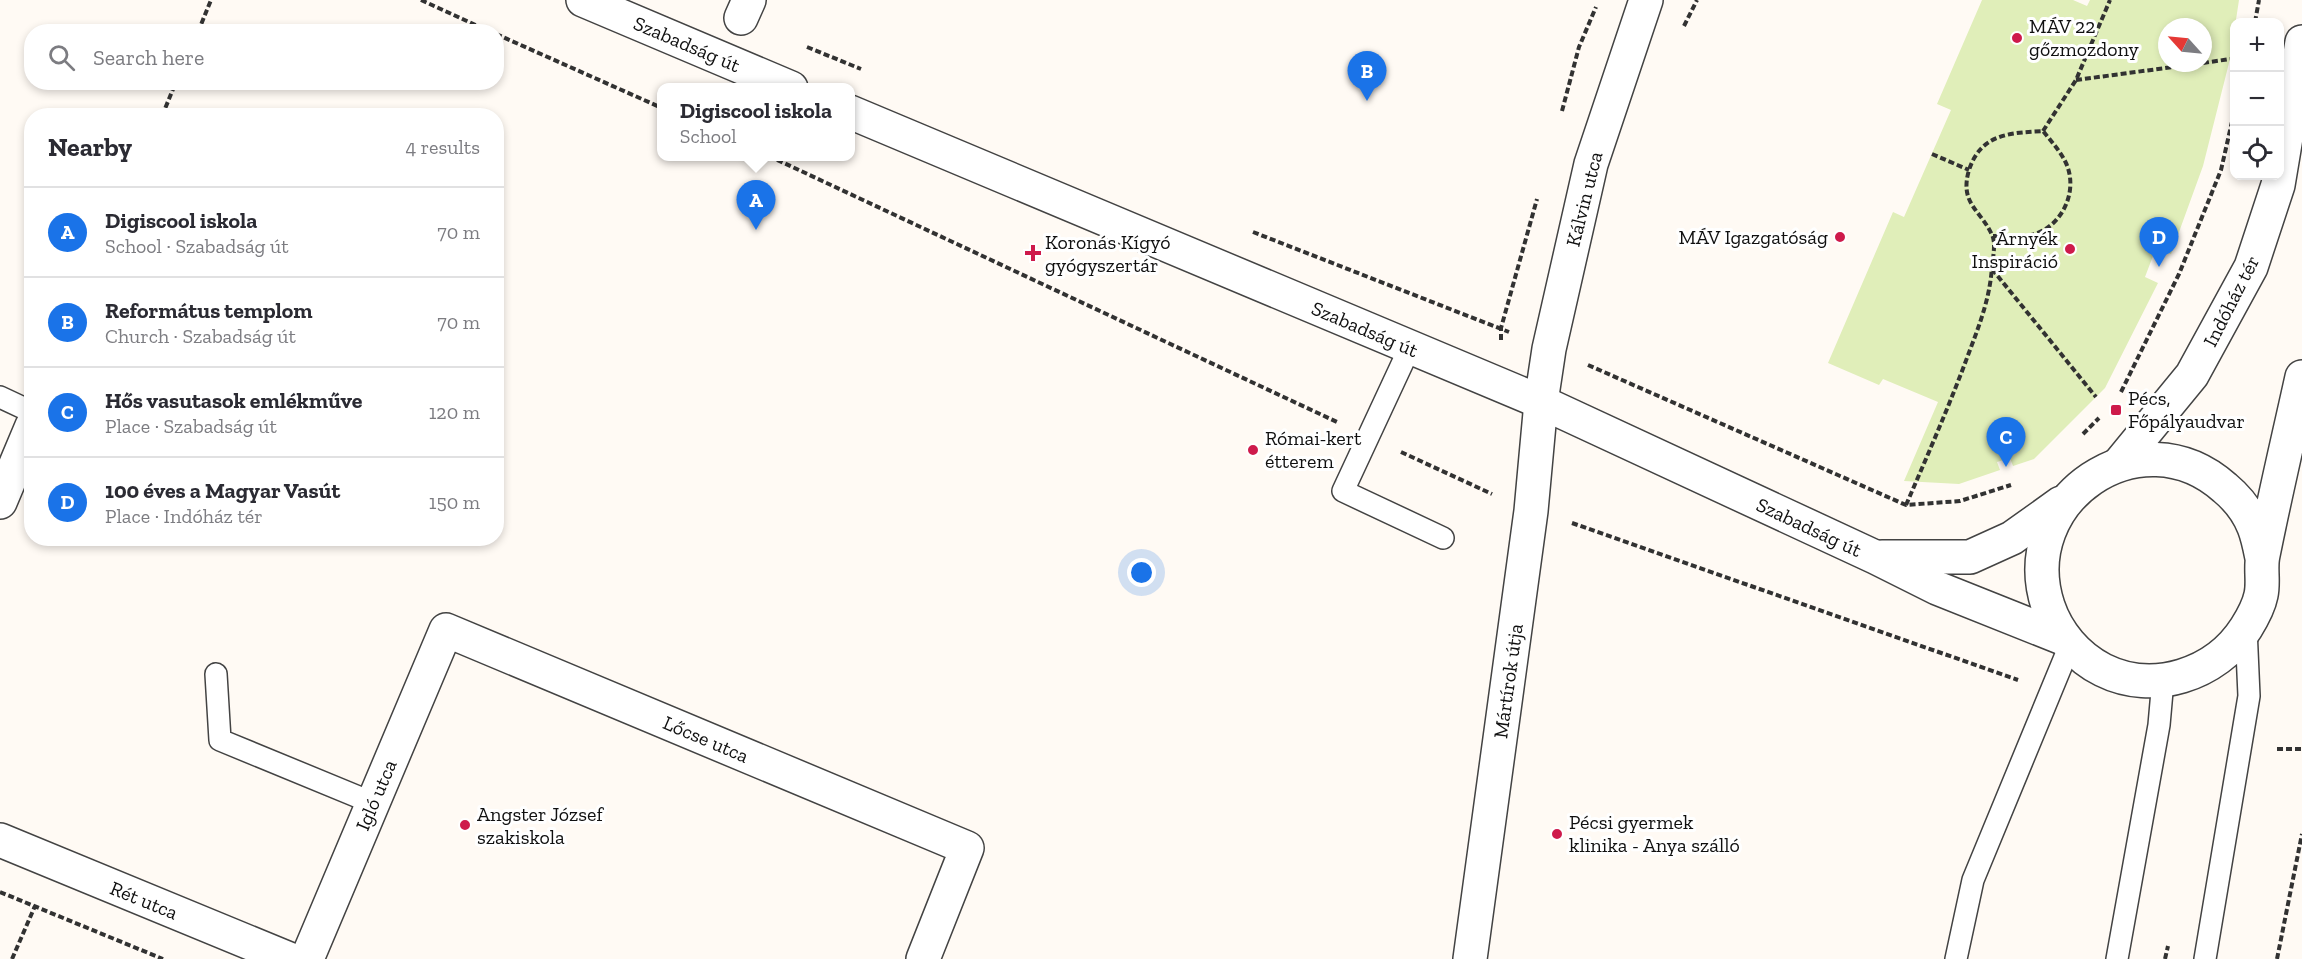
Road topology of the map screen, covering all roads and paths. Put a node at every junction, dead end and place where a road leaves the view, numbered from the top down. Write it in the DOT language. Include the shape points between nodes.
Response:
graph roads {
  1 [pos="211,0"];
  2 [pos="421,0"];
  3 [pos="583,0"];
  4 [pos="1646,0"];
  5 [pos="2110,0"];
  6 [pos="2259,0"];
  7 [pos="2255,18"];
  8 [pos="201,24"];
  9 [pos="474,24"];
  10 [pos="504,38"];
  11 [pos="2302,42"];
  12 [pos="804,45"];
  13 [pos="2230,59"];
  14 [pos="2212,62"];
  15 [pos="2158,69"];
  16 [pos="871,73"];
  17 [pos="2076,80"];
  18 [pos="781,83"];
  19 [pos="173,90"];
  20 [pos="657,106"];
  21 [pos="165,108"];
  22 [pos="855,114"];
  23 [pos="2232,126"];
  24 [pos="2043,131"];
  25 [pos="1932,154"];
  26 [pos="780,161"];
  27 [pos="1969,170"];
  28 [pos="1246,230"];
  29 [pos="1993,236"];
  30 [pos="1992,269"];
  31 [pos="1410,348"];
  32 [pos="1549,349"];
  33 [pos="2302,377"];
  34 [pos="0,397"];
  35 [pos="2096,397"];
  36 [pos="2118,400"];
  37 [pos="1541,402"];
  38 [pos="24,408"];
  39 [pos="2102,415"];
  40 [pos="1368,436"];
  41 [pos="2079,438"];
  42 [pos="24,445"];
  43 [pos="2119,464"];
  44 [pos="2020,483"];
  45 [pos="2070,496"];
  46 [pos="0,502"];
  47 [pos="1906,505"];
  48 [pos="1531,511"];
  49 [pos="1443,538"];
  50 [pos="1875,557"];
  51 [pos="2262,558"];
  52 [pos="2246,628"];
  53 [pos="446,630"];
  54 [pos="2068,642"];
  55 [pos="216,674"];
  56 [pos="2163,680"];
  57 [pos="2049,691"];
  58 [pos="373,803"];
  59 [pos="2302,834"];
  60 [pos="1,843"];
  61 [pos="0,892"];
  62 [pos="34,906"];
  63 [pos="2170,936"];
  64 [pos="12,959"];
  65 [pos="163,959"];
  66 [pos="289,959"];
  67 [pos="307,959"];
  68 [pos="922,959"];
  69 [pos="1470,959"];
  70 [pos="1956,959"];
  71 [pos="2118,959"];
  72 [pos="2165,959"];
  73 [pos="2205,959"];
  74 [pos="2277,959"];
  1 -- 8 [label="path"];
  2 -- 9 [label="path"];
  3 -- 18 [label="street, Szabadság út"];
  4 -- 32 [label="street, Kálvin utca" via="1591,164"];
  5 -- 17 [label="path"];
  6 -- 7 [label="path"];
  10 -- 20 [label="path"];
  11 -- 43 [label="street, Indóház tér" via="2278,185 2251,267 2192,375"];
  12 -- 16 [label="path"];
  13 -- 14 [label="path"];
  15 -- 17 [label="path"];
  17 -- 24 [label="path"];
  19 -- 21 [label="path"];
  22 -- 31 [label="street, Szabadság út"];
  23 -- 36 [label="path" via="2221,170 2179,274"];
  24 -- 27 [label="path" via="2006,134 1989,141 1976,154"];
  24 -- 29 [label="path" via="2066,162 2071,180 2069,198 2049,227 2032,234"];
  25 -- 27 [label="path"];
  26 -- 40 [label="path"];
  27 -- 29 [label="path" via="1971,206"];
  28 -- 32 [label="path"];
  29 -- 30 [label="path"];
  30 -- 35 [label="path"];
  30 -- 47 [label="path" via="1985,310"];
  31 -- 37 [label="street, Szabadság út"];
  31 -- 40 [label="lane"];
  32 -- 37 [label="street, Kálvin utca"];
  32 -- 47 [label="path"];
  33 -- 51 [label="street, Indóház tér"];
  34 -- 38 [label="lane"];
  37 -- 48 [label="street, Mártírok útja"];
  37 -- 50 [label="street, Szabadság út"];
  39 -- 41 [label="path"];
  40 -- 48 [label="path"];
  40 -- 49 [label="lane" via="1343,491"];
  42 -- 46 [label="street"];
  43 -- 45 [label="street, Indóház tér" via="2092,477"];
  43 -- 51 [label="street, Indóház tér" via="2151,459 2183,464 2213,477 2237,499 2254,526"];
  44 -- 47 [label="path" via="1960,501"];
  45 -- 50 [label="street, Szabadság út" via="2012,538 1970,557"];
  45 -- 54 [label="street, Indóház tér" via="2055,517 2041,567 2043,593 2051,617"];
  48 -- 57 [label="path" via="1594,529"];
  48 -- 69 [label="street, Mártírok útja"];
  50 -- 54 [label="street, Szabadság út" via="1937,588"];
  51 -- 52 [label="street, Indóház tér" via="2261,596"];
  52 -- 56 [label="street, Indóház tér" via="2225,654 2196,672"];
  52 -- 73 [label="lane" via="2249,696"];
  53 -- 58 [label="street, Igló utca"];
  53 -- 68 [label="street, Lőcse utca" via="967,848"];
  54 -- 56 [label="street, Indóház tér" via="2103,670 2143,681"];
  54 -- 57 [label="lane"];
  55 -- 58 [label="lane" via="220,740"];
  56 -- 71 [label="lane" via="2159,725"];
  57 -- 70 [label="lane" via="1972,880"];
  58 -- 67 [label="street, Igló utca"];
  59 -- 74 [label="path"];
  60 -- 66 [label="street, Rét utca"];
  61 -- 62 [label="path"];
  62 -- 64 [label="path"];
  62 -- 65 [label="path"];
  63 -- 72 [label="path"];
}
